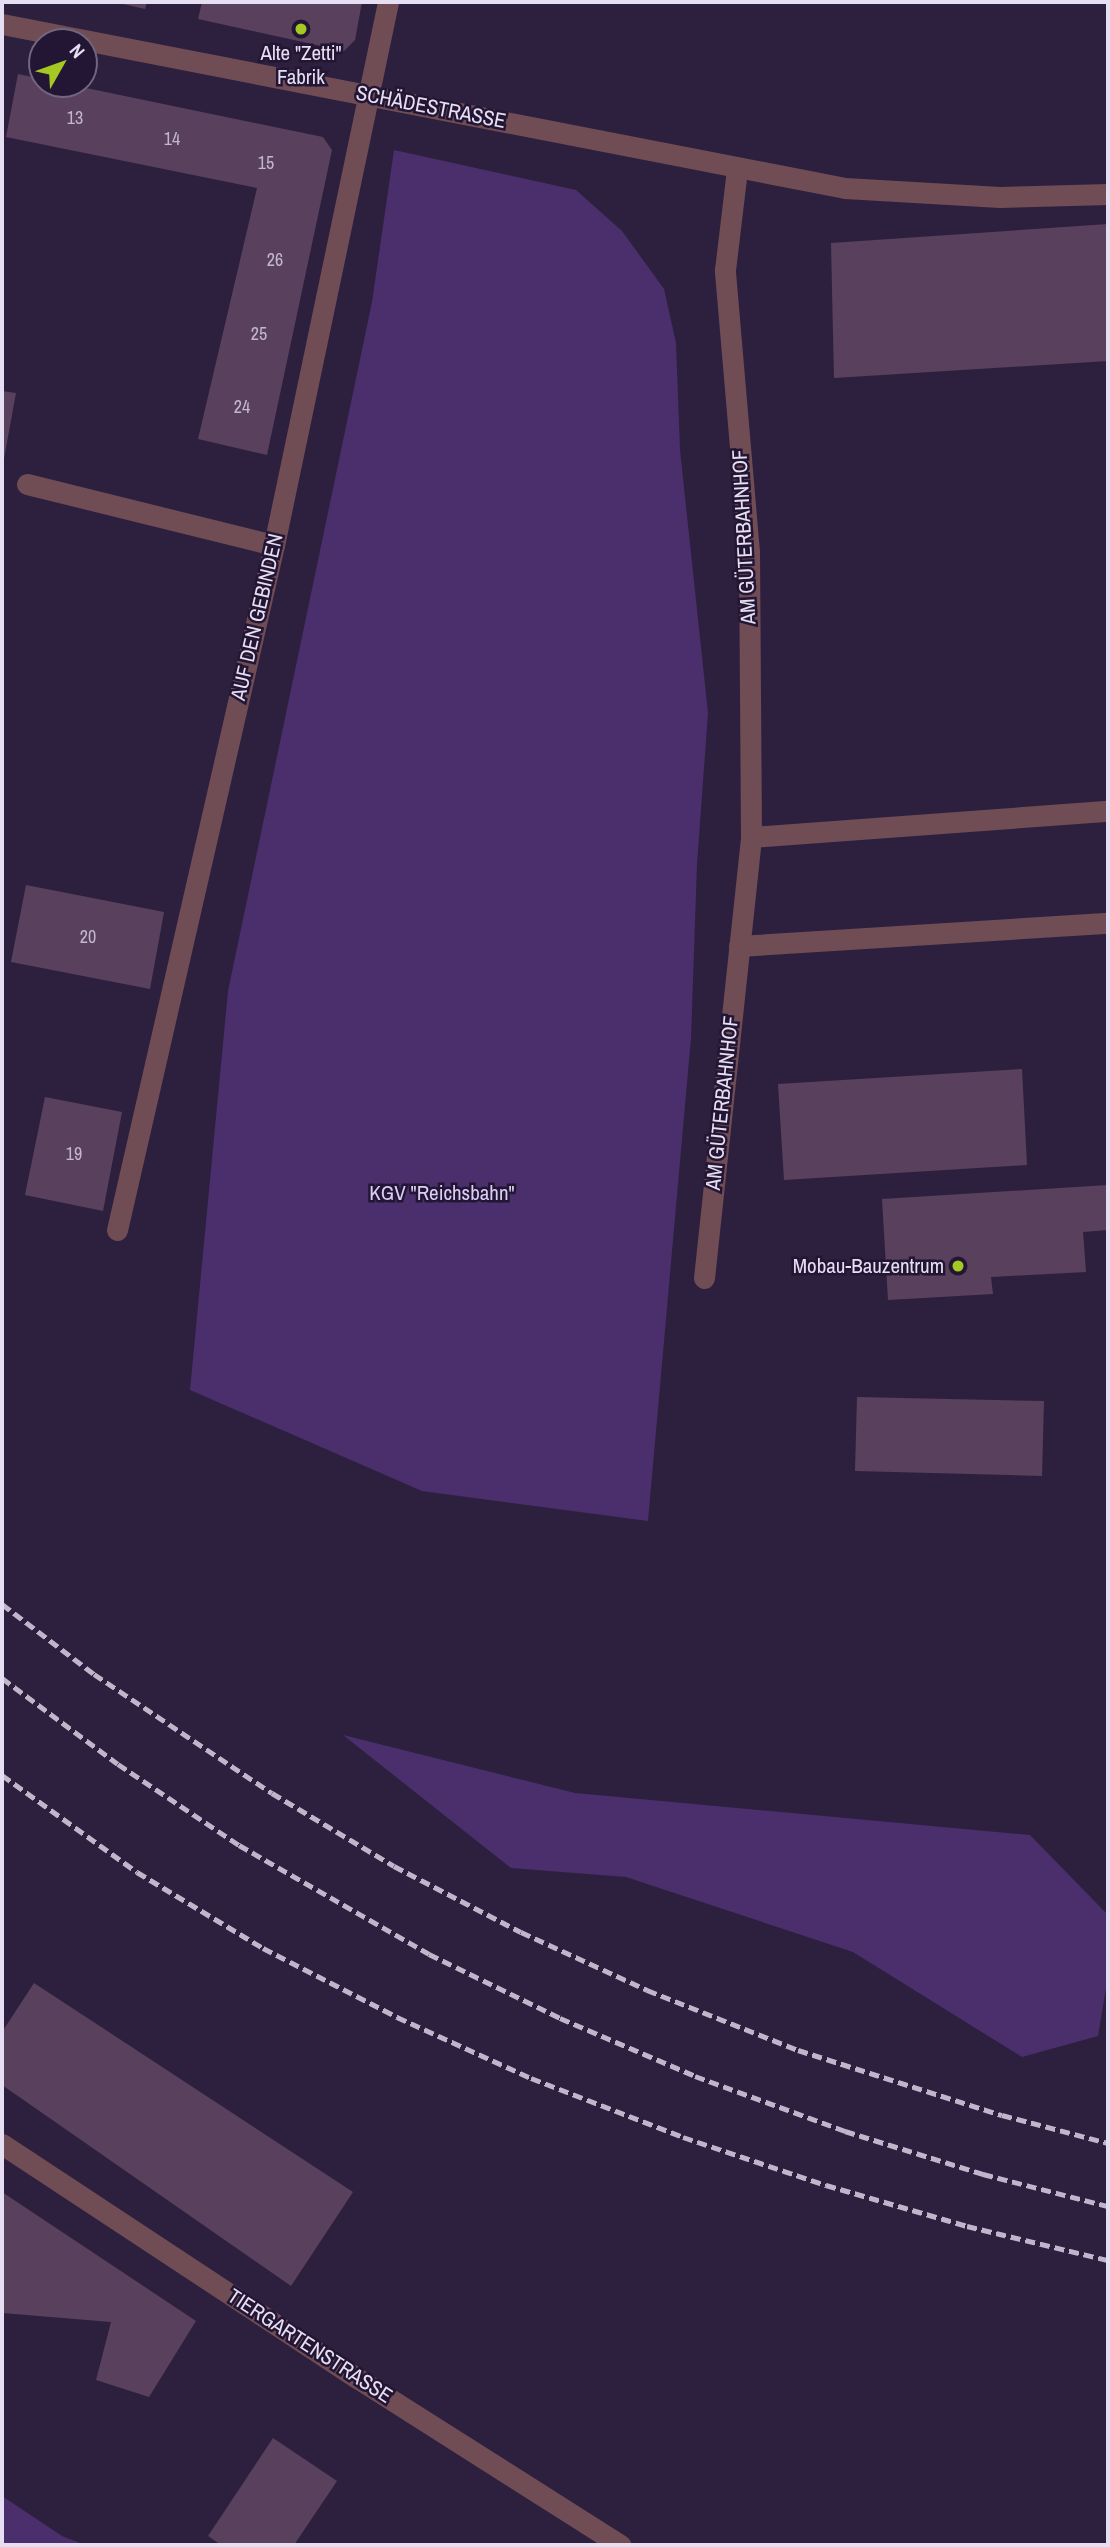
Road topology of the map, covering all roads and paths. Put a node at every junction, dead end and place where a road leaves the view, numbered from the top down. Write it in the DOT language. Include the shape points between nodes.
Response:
graph roads {
  1 [pos="388,2"];
  2 [pos="2,24"];
  3 [pos="368,94"];
  4 [pos="737,169"];
  5 [pos="1108,194"];
  6 [pos="27,484"];
  7 [pos="274,545"];
  8 [pos="1108,811"];
  9 [pos="751,837"];
  10 [pos="1108,923"];
  11 [pos="739,946"];
  12 [pos="117,1230"];
  13 [pos="704,1278"];
  14 [pos="2,2144"];
  15 [pos="620,2545"];
  1 -- 3 [label="street, AUF DEN GEBINDEN"];
  2 -- 3 [label="street, SCHÄDESTRASSE"];
  3 -- 4 [label="street, SCHÄDESTRASSE"];
  3 -- 7 [label="street, AUF DEN GEBINDEN"];
  4 -- 5 [label="street" via="898,193 1049,198"];
  4 -- 9 [label="street, AM GÜTERBAHNHOF" via="725,270 749,552"];
  6 -- 7 [label="street"];
  7 -- 12 [label="street, AUF DEN GEBINDEN"];
  8 -- 9 [label="street"];
  9 -- 11 [label="street, AM GÜTERBAHNHOF"];
  10 -- 11 [label="street"];
  11 -- 13 [label="street, AM GÜTERBAHNHOF"];
  14 -- 15 [label="street, TIERGARTENSTRASSE"];
}
